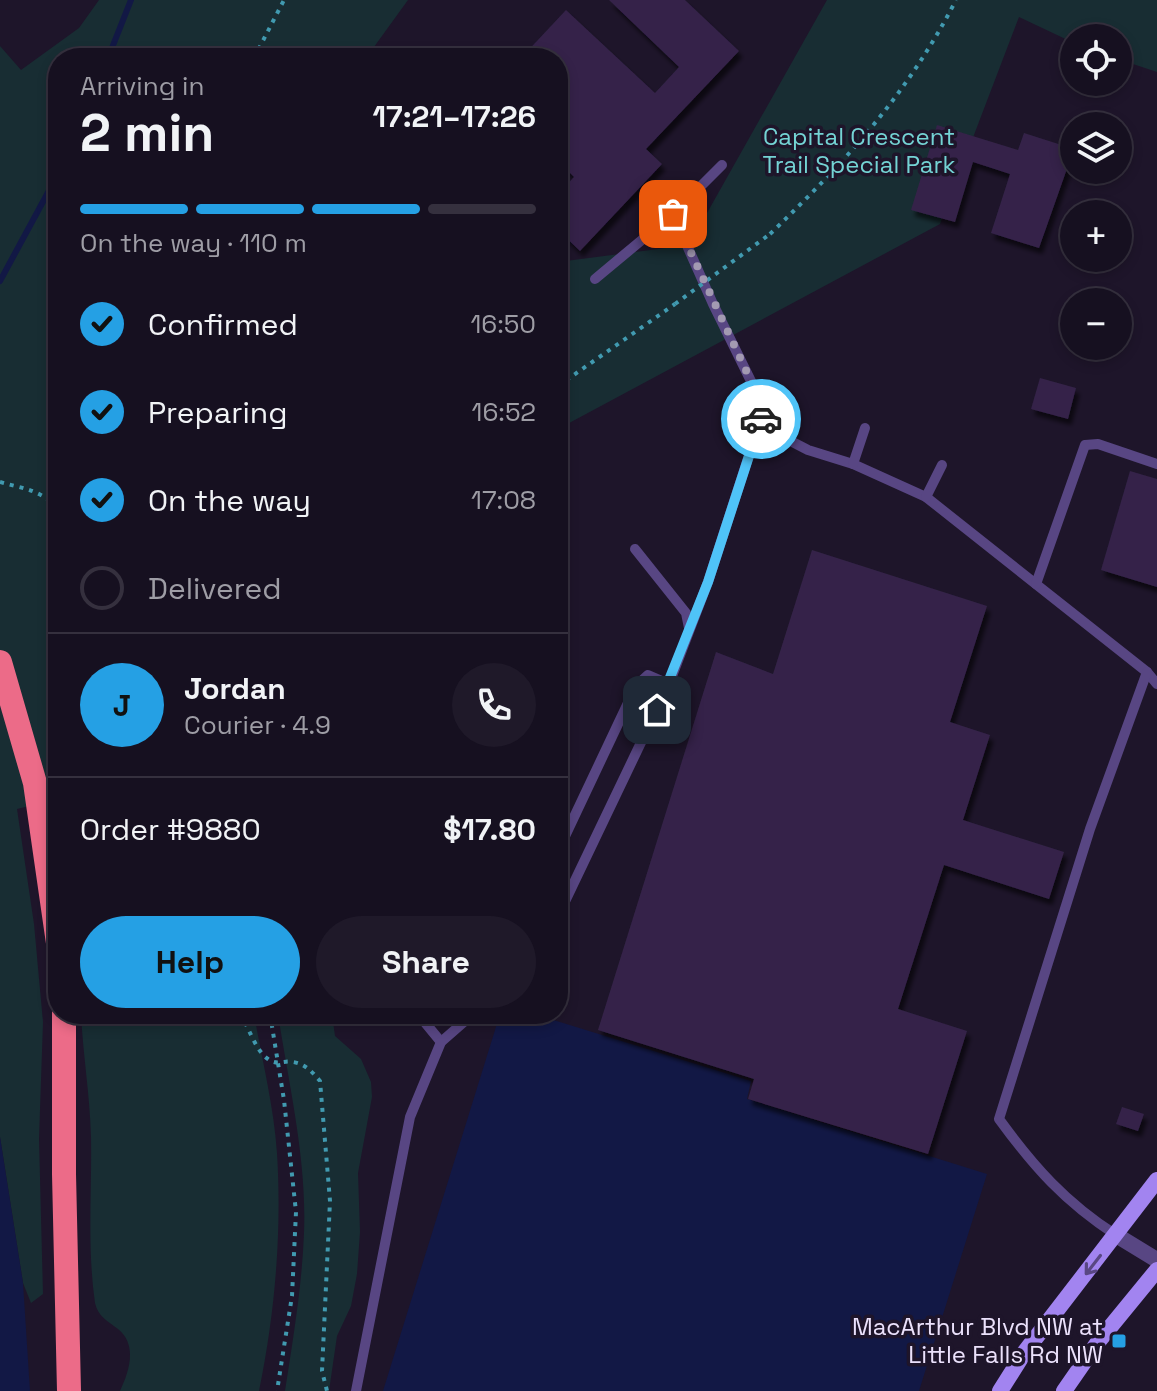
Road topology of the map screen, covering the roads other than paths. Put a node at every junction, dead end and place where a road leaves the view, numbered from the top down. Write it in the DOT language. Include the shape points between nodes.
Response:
graph roads {
  1 [pos="722,165"];
  2 [pos="673,214"];
  3 [pos="595,279"];
  4 [pos="764,409"];
  5 [pos="865,428"];
  6 [pos="853,464"];
  7 [pos="1157,464"];
  8 [pos="942,465"];
  9 [pos="926,497"];
  10 [pos="635,549"];
  11 [pos="1036,584"];
  12 [pos="689,630"];
  13 [pos="0,662"];
  14 [pos="1152,673"];
  15 [pos="669,684"];
  16 [pos="1157,684"];
  17 [pos="568,830"];
  18 [pos="48,873"];
  19 [pos="568,896"];
  20 [pos="64,1024"];
  21 [pos="426,1024"];
  22 [pos="462,1024"];
  23 [pos="441,1042"];
  24 [pos="1157,1180"];
  25 [pos="1116,1235"];
  26 [pos="1157,1260"];
  27 [pos="1157,1270"];
  28 [pos="69,1391"];
  29 [pos="356,1391"];
  30 [pos="1000,1391"];
  31 [pos="1064,1391"];
  1 -- 2 [label="lane"];
  2 -- 3 [label="lane"];
  2 -- 4 [label="lane"];
  4 -- 6 [label="lane" via="777,434"];
  4 -- 12 [label="lane"];
  5 -- 6 [label="lane"];
  6 -- 9 [label="lane"];
  7 -- 11 [label="lane" via="1098,444 1085,445"];
  8 -- 9 [label="lane"];
  9 -- 11 [label="lane"];
  10 -- 12 [label="lane" via="686,613"];
  11 -- 14 [label="lane"];
  12 -- 15 [label="lane"];
  13 -- 18 [label="highway" via="35,783"];
  14 -- 16 [label="lane"];
  14 -- 25 [label="lane" via="1090,829 999,1119 1061,1195"];
  15 -- 17 [label="lane" via="648,675 636,686"];
  15 -- 19 [label="lane"];
  20 -- 28 [label="highway"];
  21 -- 23 [label="lane"];
  22 -- 23 [label="lane"];
  23 -- 29 [label="lane" via="410,1117"];
  24 -- 25 [label="main road"];
  25 -- 26 [label="street"];
  25 -- 30 [label="main road, one-way"];
  27 -- 31 [label="main road"];
}
